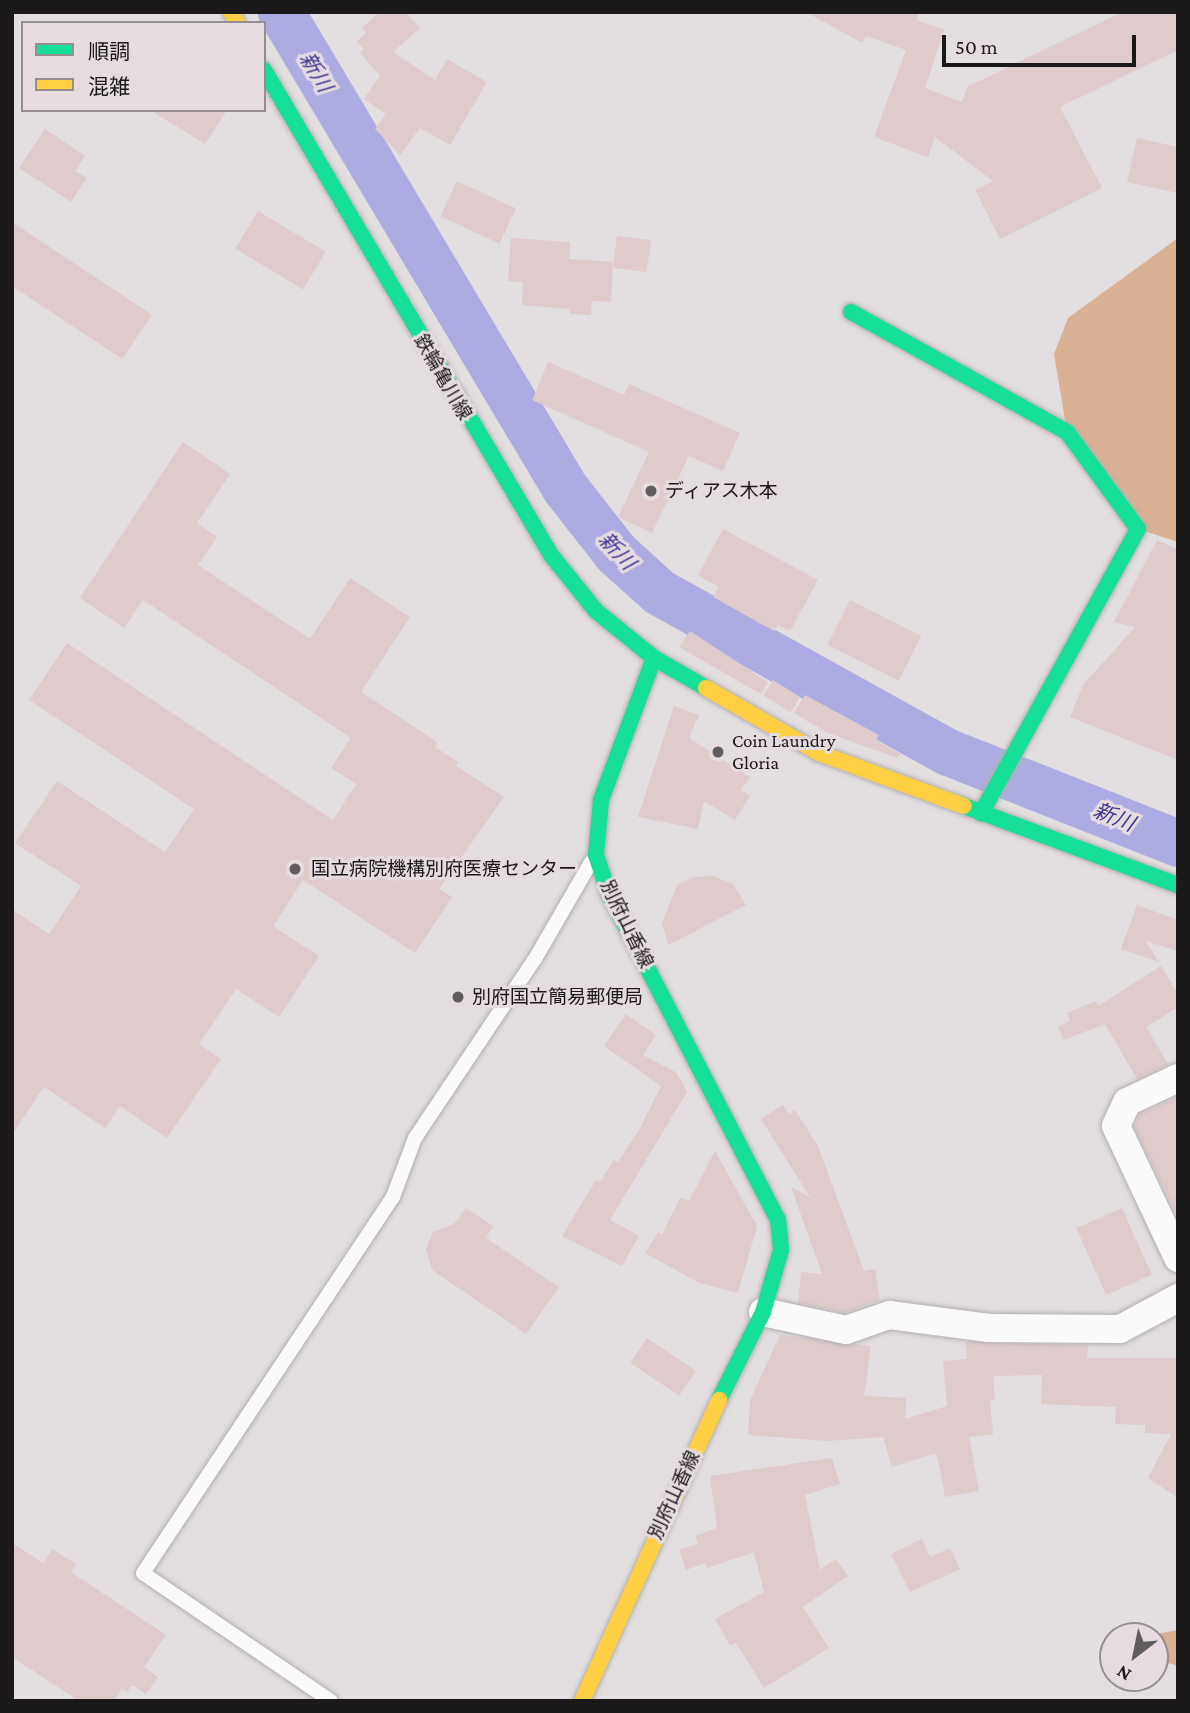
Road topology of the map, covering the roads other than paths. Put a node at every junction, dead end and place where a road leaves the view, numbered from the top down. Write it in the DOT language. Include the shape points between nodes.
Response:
graph roads {
  1 [pos="266,73"];
  2 [pos="851,312"];
  3 [pos="654,658"];
  4 [pos="981,813"];
  5 [pos="596,855"];
  6 [pos="1178,886"];
  7 [pos="1178,1079"];
  8 [pos="1178,1258"];
  9 [pos="1178,1298"];
  10 [pos="763,1312"];
  11 [pos="331,1701"];
  12 [pos="582,1701"];
  1 -- 3 [label="main road, 鉄輪亀川線" via="551,555 596,611"];
  2 -- 4 [label="main road" via="1067,432 1138,529"];
  3 -- 4 [label="main road" via="819,753"];
  3 -- 5 [label="main road, 別府山香線" via="601,800"];
  4 -- 6 [label="main road"];
  5 -- 10 [label="main road, 別府山香線" via="610,894 778,1220 781,1250"];
  5 -- 11 [label="lane" via="535,959 415,1138 393,1197 143,1573"];
  7 -- 8 [label="street" via="1126,1102 1116,1126"];
  9 -- 10 [label="street" via="1120,1329 989,1328 889,1315 846,1330"];
  10 -- 12 [label="main road, 別府山香線" via="683,1471"];
}
